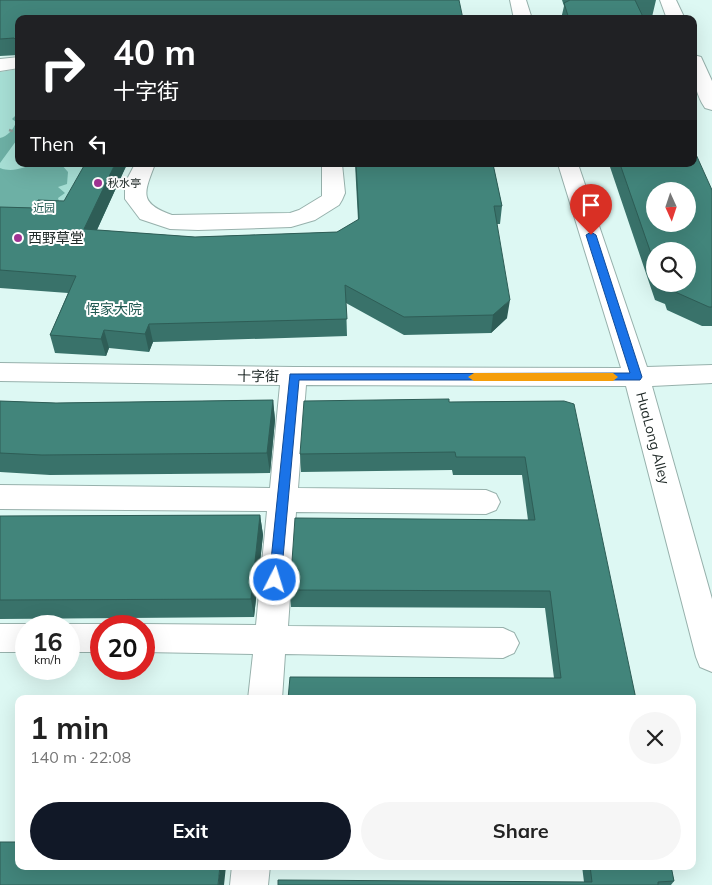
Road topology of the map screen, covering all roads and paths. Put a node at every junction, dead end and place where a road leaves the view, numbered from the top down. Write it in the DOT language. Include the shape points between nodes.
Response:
graph roads {
  1 [pos="518,0"];
  2 [pos="668,0"];
  3 [pos="522,15"];
  4 [pos="674,15"];
  5 [pos="15,63"];
  6 [pos="0,65"];
  7 [pos="697,68"];
  8 [pos="712,104"];
  9 [pos="9,130"];
  10 [pos="15,132"];
  11 [pos="144,167"];
  12 [pos="332,167"];
  13 [pos="569,167"];
  14 [pos="0,372"];
  15 [pos="712,374"];
  16 [pos="294,376"];
  17 [pos="637,377"];
  18 [pos="0,497"];
  19 [pos="282,500"];
  20 [pos="486,502"];
  21 [pos="0,638"];
  22 [pos="15,638"];
  23 [pos="155,638"];
  24 [pos="270,639"];
  25 [pos="503,643"];
  26 [pos="712,657"];
  27 [pos="265,695"];
  28 [pos="251,870"];
  29 [pos="249,885"];
  1 -- 3 [label="street"];
  2 -- 4 [label="street"];
  5 -- 6 [label="street"];
  7 -- 8 [label="street"];
  9 -- 10 [label="path"];
  11 -- 12 [label="street" via="136,183 136,199 148,214 170,222 198,224 291,220 307,215 331,200 334,193"];
  13 -- 17 [label="street, HuaLong Alley"];
  14 -- 16 [label="street, 十字街"];
  15 -- 17 [label="street, 十字街"];
  16 -- 17 [label="street, 十字街"];
  16 -- 19 [label="street"];
  17 -- 26 [label="street, HuaLong Alley"];
  18 -- 19 [label="street"];
  19 -- 20 [label="street"];
  19 -- 24 [label="street"];
  21 -- 22 [label="street"];
  23 -- 24 [label="street"];
  24 -- 25 [label="street"];
  24 -- 27 [label="street"];
  28 -- 29 [label="street"];
}
